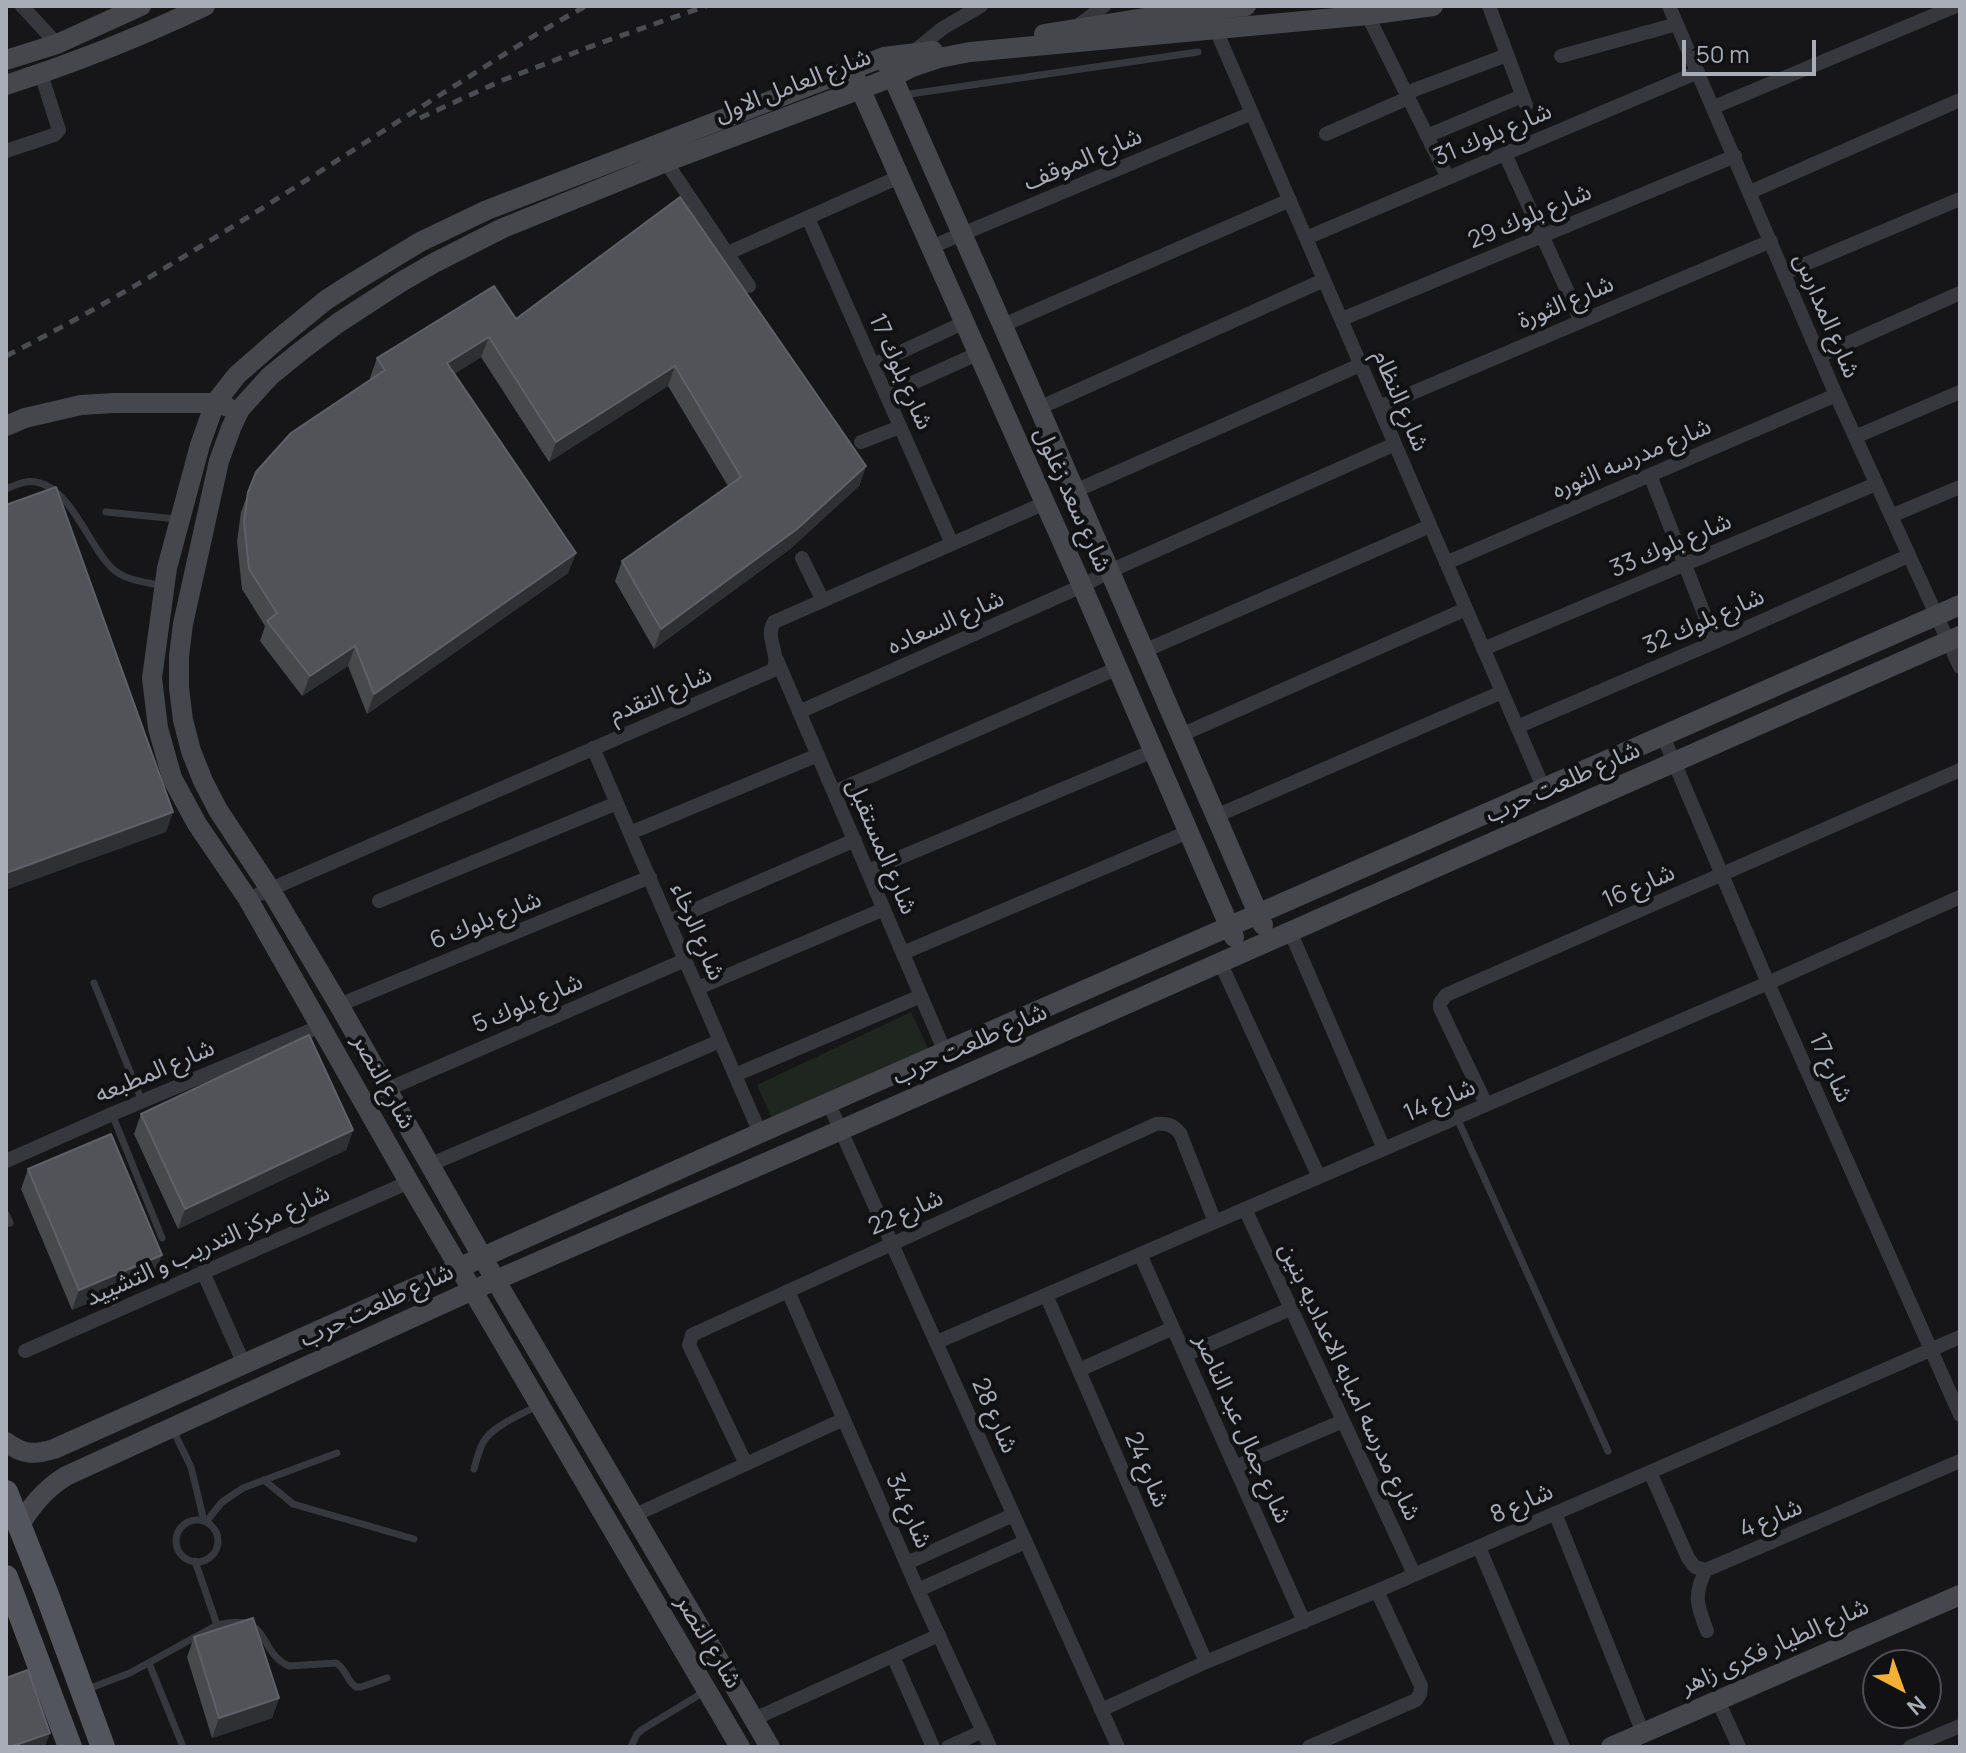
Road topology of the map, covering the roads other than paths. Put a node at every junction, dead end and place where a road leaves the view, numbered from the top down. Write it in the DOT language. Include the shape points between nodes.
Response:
graph roads {
  1 [pos="22,6"];
  2 [pos="141,6"];
  3 [pos="205,6"];
  4 [pos="981,6"];
  5 [pos="1104,6"];
  6 [pos="1238,6"];
  7 [pos="1433,6"];
  8 [pos="1489,6"];
  9 [pos="1669,6"];
  10 [pos="1956,6"];
  11 [pos="1366,11"];
  12 [pos="1677,24"];
  13 [pos="1074,29"];
  14 [pos="1216,30"];
  15 [pos="57,44"];
  16 [pos="1056,45"];
  17 [pos="1198,52"];
  18 [pos="912,54"];
  19 [pos="1507,55"];
  20 [pos="1561,56"];
  21 [pos="884,57"];
  22 [pos="6,60"];
  23 [pos="1698,72"];
  24 [pos="41,74"];
  25 [pos="856,79"];
  26 [pos="6,85"];
  27 [pos="897,86"];
  28 [pos="1407,96"];
  29 [pos="1960,100"];
  30 [pos="1714,107"];
  31 [pos="1252,113"];
  32 [pos="1326,134"];
  33 [pos="1427,136"];
  34 [pos="6,151"];
  35 [pos="1505,154"];
  36 [pos="1735,156"];
  37 [pos="666,162"];
  38 [pos="899,177"];
  39 [pos="1448,178"];
  40 [pos="1750,192"];
  41 [pos="1960,199"];
  42 [pos="1290,200"];
  43 [pos="808,218"];
  44 [pos="961,234"];
  45 [pos="1543,236"];
  46 [pos="1306,238"];
  47 [pos="1771,241"];
  48 [pos="931,247"];
  49 [pos="728,253"];
  50 [pos="1784,273"];
  51 [pos="1324,280"];
  52 [pos="749,286"];
  53 [pos="1960,293"];
  54 [pos="1342,319"];
  55 [pos="1581,321"];
  56 [pos="965,322"];
  57 [pos="1001,326"];
  58 [pos="979,353"];
  59 [pos="1819,356"];
  60 [pos="873,365"];
  61 [pos="1360,365"];
  62 [pos="1960,392"];
  63 [pos="886,395"];
  64 [pos="1836,395"];
  65 [pos="215,403"];
  66 [pos="1379,407"];
  67 [pos="1039,408"];
  68 [pos="240,409"];
  69 [pos="6,426"];
  70 [pos="900,427"];
  71 [pos="1855,437"];
  72 [pos="861,442"];
  73 [pos="1395,444"];
  74 [pos="1650,475"];
  75 [pos="1876,484"];
  76 [pos="1960,487"];
  77 [pos="6,489"];
  78 [pos="1075,491"];
  79 [pos="1045,503"];
  80 [pos="106,512"];
  81 [pos="1891,516"];
  82 [pos="179,520"];
  83 [pos="1430,526"];
  84 [pos="952,544"];
  85 [pos="1908,556"];
  86 [pos="802,558"];
  87 [pos="1446,563"];
  88 [pos="1685,564"];
  89 [pos="1110,571"];
  90 [pos="164,586"];
  91 [pos="1082,586"];
  92 [pos="823,601"];
  93 [pos="1960,605"];
  94 [pos="1466,609"];
  95 [pos="1936,616"];
  96 [pos="1954,638"];
  97 [pos="1715,642"];
  98 [pos="1483,649"];
  99 [pos="1144,651"];
  100 [pos="777,660"];
  101 [pos="1960,667"];
  102 [pos="1118,668"];
  103 [pos="1502,692"];
  104 [pos="799,712"];
  105 [pos="1517,727"];
  106 [pos="1181,735"];
  107 [pos="1663,736"];
  108 [pos="593,748"];
  109 [pos="1153,751"];
  110 [pos="818,755"];
  111 [pos="1674,762"];
  112 [pos="1960,770"];
  113 [pos="1544,789"];
  114 [pos="834,792"];
  115 [pos="617,803"];
  116 [pos="1216,816"];
  117 [pos="1188,832"];
  118 [pos="630,833"];
  119 [pos="855,840"];
  120 [pos="868,871"];
  121 [pos="1721,875"];
  122 [pos="650,877"];
  123 [pos="270,889"];
  124 [pos="1960,897"];
  125 [pos="248,899"];
  126 [pos="379,901"];
  127 [pos="884,909"];
  128 [pos="1258,915"];
  129 [pos="669,921"];
  130 [pos="1230,927"];
  131 [pos="1290,931"];
  132 [pos="1269,940"];
  133 [pos="903,953"];
  134 [pos="1240,953"];
  135 [pos="685,960"];
  136 [pos="1220,962"];
  137 [pos="94,983"];
  138 [pos="1768,983"];
  139 [pos="698,988"];
  140 [pos="921,996"];
  141 [pos="339,1005"];
  142 [pos="321,1026"];
  143 [pos="720,1041"];
  144 [pos="945,1052"];
  145 [pos="735,1075"];
  146 [pos="388,1089"];
  147 [pos="142,1101"];
  148 [pos="829,1104"];
  149 [pos="1486,1104"];
  150 [pos="112,1114"];
  151 [pos="1457,1117"];
  152 [pos="841,1130"];
  153 [pos="760,1133"];
  154 [pos="1384,1149"];
  155 [pos="6,1161"];
  156 [pos="429,1165"];
  157 [pos="1319,1177"];
  158 [pos="409,1182"];
  159 [pos="1245,1209"];
  160 [pos="6,1214"];
  161 [pos="1215,1222"];
  162 [pos="10,1223"];
  163 [pos="162,1238"];
  164 [pos="892,1244"];
  165 [pos="1140,1254"];
  166 [pos="482,1257"];
  167 [pos="460,1267"];
  168 [pos="203,1272"];
  169 [pos="496,1281"];
  170 [pos="473,1290"];
  171 [pos="788,1291"];
  172 [pos="1046,1295"];
  173 [pos="1290,1309"];
  174 [pos="1173,1328"];
  175 [pos="1960,1337"];
  176 [pos="937,1342"];
  177 [pos="1931,1350"];
  178 [pos="25,1351"];
  179 [pos="1185,1355"];
  180 [pos="244,1364"];
  181 [pos="1079,1370"];
  182 [pos="539,1405"];
  183 [pos="1960,1415"];
  184 [pos="844,1419"];
  185 [pos="1343,1421"];
  186 [pos="172,1428"];
  187 [pos="6,1442"];
  188 [pos="1608,1451"];
  189 [pos="337,1453"];
  190 [pos="1960,1461"];
  191 [pos="746,1464"];
  192 [pos="1235,1467"];
  193 [pos="474,1469"];
  194 [pos="1650,1472"];
  195 [pos="264,1480"];
  196 [pos="6,1492"];
  197 [pos="1555,1513"];
  198 [pos="635,1515"];
  199 [pos="1013,1515"];
  200 [pos="205,1521"];
  201 [pos="19,1526"];
  202 [pos="414,1539"];
  203 [pos="1025,1542"];
  204 [pos="1479,1547"];
  205 [pos="195,1561"];
  206 [pos="907,1563"];
  207 [pos="1706,1570"];
  208 [pos="1414,1574"];
  209 [pos="6,1577"];
  210 [pos="918,1590"];
  211 [pos="1377,1591"];
  212 [pos="1960,1595"];
  213 [pos="1304,1622"];
  214 [pos="217,1625"];
  215 [pos="1707,1631"];
  216 [pos="704,1633"];
  217 [pos="939,1635"];
  218 [pos="679,1646"];
  219 [pos="893,1656"];
  220 [pos="1206,1662"];
  221 [pos="149,1663"];
  222 [pos="387,1678"];
  223 [pos="706,1690"];
  224 [pos="83,1691"];
  225 [pos="1718,1701"];
  226 [pos="1101,1710"];
  227 [pos="754,1719"];
  228 [pos="1960,1726"];
  229 [pos="983,1731"];
  230 [pos="1643,1733"];
  231 [pos="70,1747"];
  232 [pos="103,1747"];
  233 [pos="183,1747"];
  234 [pos="631,1747"];
  235 [pos="740,1747"];
  236 [pos="770,1747"];
  237 [pos="933,1747"];
  238 [pos="948,1747"];
  239 [pos="990,1747"];
  240 [pos="1118,1747"];
  241 [pos="1309,1747"];
  242 [pos="1563,1747"];
  243 [pos="1611,1747"];
  244 [pos="1739,1747"];
  245 [pos="1910,1747"];
  1 -- 15 [label="street"];
  2 -- 15 [label="street"];
  3 -- 24 [label="street"];
  4 -- 18 [label="street"];
  5 -- 13 [label="street"];
  6 -- 13 [label="street, شارع العامل الاول"];
  7 -- 11 [label="street, شارع العامل الاول"];
  8 -- 19 [label="street"];
  9 -- 12 [label="street, شارع المدارس"];
  10 -- 30 [label="street"];
  11 -- 14 [label="street, شارع العامل الاول"];
  11 -- 28 [label="street"];
  12 -- 20 [label="street"];
  12 -- 23 [label="street, شارع المدارس"];
  13 -- 16 [label="street"];
  13 -- 18 [label="street, شارع العامل الاول"];
  14 -- 16 [label="street, شارع العامل الاول"];
  14 -- 31 [label="street, شارع النظام"];
  15 -- 22 [label="street"];
  16 -- 27 [label="street, شارع العامل الاول" via="955,54 924,63"];
  17 -- 27 [label="lane"];
  18 -- 21 [label="street, شارع العامل الاول"];
  19 -- 28 [label="street"];
  19 -- 33 [label="street" via="1524,100"];
  21 -- 25 [label="street, شارع العامل الاول"];
  21 -- 27 [label="street, شارع سعد زغلول"];
  23 -- 30 [label="street, شارع المدارس"];
  23 -- 35 [label="street, شارع بلوك 31"];
  24 -- 26 [label="street"];
  24 -- 34 [label="street" via="59,130"];
  25 -- 27 [label="street, شارع العامل الاول"];
  25 -- 37 [label="street, شارع العامل الاول"];
  25 -- 38 [label="street, شارع سعد زغلول"];
  25 -- 65 [label="street, شارع العامل الاول" via="487,210 420,242 317,307 237,375"];
  27 -- 44 [label="street, شارع سعد زغلول"];
  28 -- 32 [label="street"];
  28 -- 33 [label="street"];
  29 -- 40 [label="street"];
  30 -- 36 [label="street, شارع المدارس"];
  31 -- 42 [label="street, شارع النظام"];
  31 -- 44 [label="street, شارع الموقف"];
  33 -- 39 [label="street"];
  35 -- 39 [label="street, شارع بلوك 31"];
  35 -- 45 [label="street"];
  36 -- 40 [label="street, شارع المدارس"];
  36 -- 45 [label="street, شارع بلوك 29"];
  37 -- 49 [label="street"];
  37 -- 68 [label="street, شارع العامل الاول" via="503,228 434,263 338,323 270,376"];
  38 -- 43 [label="street"];
  38 -- 48 [label="street, شارع سعد زغلول"];
  39 -- 46 [label="street, شارع بلوك 31"];
  40 -- 47 [label="street, شارع المدارس"];
  41 -- 50 [label="street"];
  42 -- 46 [label="street, شارع النظام"];
  42 -- 57 [label="street"];
  43 -- 49 [label="street"];
  43 -- 60 [label="street, شارع بلوك 17"];
  44 -- 48 [label="street, شارع الموقف"];
  44 -- 57 [label="street, شارع سعد زغلول"];
  45 -- 54 [label="street, شارع بلوك 29"];
  45 -- 55 [label="street"];
  46 -- 51 [label="street, شارع النظام"];
  47 -- 50 [label="street, شارع المدارس"];
  47 -- 55 [label="street, شارع الثورة"];
  48 -- 56 [label="street, شارع سعد زغلول"];
  49 -- 52 [label="street"];
  50 -- 59 [label="street, شارع المدارس"];
  51 -- 54 [label="street, شارع النظام"];
  51 -- 67 [label="street"];
  53 -- 59 [label="street"];
  54 -- 61 [label="street, شارع النظام"];
  55 -- 66 [label="street, شارع الثورة"];
  56 -- 58 [label="street, شارع سعد زغلول"];
  56 -- 60 [label="street"];
  57 -- 67 [label="street, شارع سعد زغلول"];
  58 -- 63 [label="street"];
  58 -- 79 [label="street, شارع سعد زغلول"];
  59 -- 64 [label="street, شارع المدارس"];
  60 -- 63 [label="street, شارع بلوك 17"];
  61 -- 66 [label="street, شارع النظام"];
  61 -- 78 [label="street"];
  62 -- 71 [label="street"];
  63 -- 70 [label="street, شارع بلوك 17"];
  64 -- 71 [label="street, شارع المدارس"];
  64 -- 74 [label="street, شارع مدرسه الثوره"];
  65 -- 68 [label="street"];
  65 -- 69 [label="street" via="81,405"];
  65 -- 82 [label="street, شارع النصر"];
  66 -- 73 [label="street, شارع النظام"];
  67 -- 78 [label="street, شارع سعد زغلول"];
  68 -- 123 [label="street, شارع النصر" via="219,461 191,584 179,688 188,741 203,781"];
  70 -- 72 [label="street"];
  70 -- 84 [label="street, شارع بلوك 17"];
  71 -- 75 [label="street, شارع المدارس"];
  73 -- 83 [label="street, شارع النظام"];
  73 -- 89 [label="street"];
  74 -- 87 [label="street, شارع مدرسه الثوره"];
  74 -- 88 [label="street"];
  75 -- 81 [label="street, شارع المدارس"];
  75 -- 88 [label="street, شارع بلوك 33"];
  76 -- 81 [label="street"];
  77 -- 90 [label="lane" via="23,482 47,485 73,511 113,570"];
  78 -- 89 [label="street, شارع سعد زغلول"];
  79 -- 84 [label="street"];
  79 -- 91 [label="street, شارع سعد زغلول"];
  80 -- 82 [label="lane"];
  81 -- 85 [label="street, شارع المدارس"];
  82 -- 90 [label="street, شارع النصر"];
  83 -- 87 [label="street, شارع النظام"];
  83 -- 99 [label="street"];
  84 -- 92 [label="street"];
  85 -- 95 [label="street, شارع المدارس"];
  85 -- 97 [label="street, شارع بلوك 32"];
  86 -- 92 [label="street"];
  87 -- 94 [label="street, شارع النظام"];
  88 -- 97 [label="street"];
  88 -- 98 [label="street, شارع بلوك 33"];
  89 -- 91 [label="street, شارع السعاده"];
  89 -- 99 [label="street, شارع سعد زغلول"];
  90 -- 125 [label="street, شارع النصر" via="152,678 158,728 172,778"];
  91 -- 102 [label="street, شارع سعد زغلول"];
  91 -- 104 [label="street, شارع السعاده"];
  92 -- 100 [label="street" via="770,626"];
  93 -- 95 [label="street, شارع طلعت حرب"];
  94 -- 98 [label="street, شارع النظام"];
  94 -- 106 [label="street"];
  95 -- 96 [label="street, شارع المدارس"];
  95 -- 107 [label="street, شارع طلعت حرب"];
  96 -- 101 [label="street, شارع المدارس"];
  96 -- 111 [label="street, شارع طلعت حرب"];
  97 -- 105 [label="street, شارع بلوك 32"];
  98 -- 103 [label="street, شارع النظام"];
  99 -- 106 [label="street, شارع سعد زغلول"];
  100 -- 104 [label="street, شارع المستقبل"];
  100 -- 108 [label="street, شارع التقدم" via="769,672"];
  102 -- 109 [label="street, شارع سعد زغلول"];
  102 -- 114 [label="street"];
  103 -- 105 [label="street, شارع النظام"];
  103 -- 116 [label="street"];
  104 -- 110 [label="street, شارع المستقبل"];
  105 -- 113 [label="street, شارع النظام"];
  106 -- 116 [label="street, شارع سعد زغلول"];
  107 -- 111 [label="street, شارع 17"];
  107 -- 113 [label="street, شارع طلعت حرب"];
  108 -- 115 [label="street, شارع الرخاء"];
  108 -- 123 [label="street, شارع التقدم"];
  109 -- 117 [label="street, شارع سعد زغلول"];
  109 -- 120 [label="street"];
  110 -- 114 [label="street, شارع المستقبل"];
  110 -- 118 [label="street"];
  111 -- 121 [label="street, شارع 17"];
  111 -- 131 [label="street, شارع طلعت حرب"];
  112 -- 121 [label="street, شارع 16"];
  113 -- 128 [label="street, شارع طلعت حرب"];
  114 -- 119 [label="street, شارع المستقبل"];
  115 -- 118 [label="street, شارع الرخاء"];
  115 -- 126 [label="street"];
  116 -- 128 [label="street, شارع سعد زغلول"];
  117 -- 130 [label="street, شارع سعد زغلول"];
  117 -- 133 [label="street"];
  118 -- 122 [label="street, شارع الرخاء"];
  119 -- 120 [label="street, شارع المستقبل"];
  119 -- 129 [label="street"];
  120 -- 127 [label="street, شارع المستقبل"];
  121 -- 138 [label="street, شارع 17"];
  121 -- 149 [label="street, شارع 16" via="1443,999 1440,1008"];
  122 -- 129 [label="street, شارع الرخاء"];
  122 -- 141 [label="street, شارع بلوك 6"];
  123 -- 125 [label="street, شارع التقدم"];
  123 -- 141 [label="street, شارع النصر"];
  124 -- 138 [label="street, شارع 14"];
  125 -- 142 [label="street, شارع النصر"];
  127 -- 133 [label="street, شارع المستقبل"];
  127 -- 139 [label="street"];
  128 -- 130 [label="street, شارع طلعت حرب"];
  128 -- 132 [label="street, شارع سعد زغلول"];
  129 -- 135 [label="street, شارع الرخاء"];
  130 -- 134 [label="street, شارع سعد زغلول"];
  130 -- 144 [label="street, شارع طلعت حرب"];
  131 -- 132 [label="street, شارع طلعت حرب"];
  131 -- 154 [label="street"];
  132 -- 134 [label="street, شارع طلعت حرب"];
  133 -- 140 [label="street, شارع المستقبل"];
  134 -- 136 [label="street, شارع طلعت حرب"];
  135 -- 139 [label="street, شارع الرخاء"];
  135 -- 146 [label="street, شارع بلوك 5"];
  136 -- 152 [label="street, شارع طلعت حرب"];
  136 -- 157 [label="street"];
  137 -- 147 [label="lane"];
  138 -- 149 [label="street, شارع 14"];
  138 -- 177 [label="street, شارع 17"];
  139 -- 143 [label="street, شارع الرخاء"];
  140 -- 144 [label="street, شارع المستقبل"];
  140 -- 145 [label="street"];
  141 -- 146 [label="street, شارع النصر"];
  142 -- 147 [label="street, شارع المطبعه"];
  142 -- 158 [label="street, شارع النصر"];
  143 -- 145 [label="street, شارع الرخاء"];
  143 -- 156 [label="street"];
  144 -- 148 [label="street, شارع طلعت حرب"];
  145 -- 153 [label="street, شارع الرخاء"];
  146 -- 156 [label="street, شارع النصر"];
  147 -- 150 [label="street, شارع المطبعه"];
  148 -- 152 [label="street, شارع 28"];
  148 -- 153 [label="street, شارع طلعت حرب"];
  149 -- 151 [label="street, شارع 14"];
  150 -- 155 [label="street, شارع المطبعه"];
  150 -- 163 [label="lane"];
  151 -- 154 [label="street, شارع 14"];
  151 -- 188 [label="lane"];
  152 -- 164 [label="street, شارع 28"];
  152 -- 169 [label="street, شارع طلعت حرب"];
  153 -- 166 [label="street, شارع طلعت حرب"];
  154 -- 157 [label="street, شارع 14"];
  156 -- 166 [label="street, شارع النصر"];
  157 -- 159 [label="street, شارع 14"];
  158 -- 167 [label="street, شارع النصر"];
  158 -- 168 [label="street, شارع مركز التدريب و التشييد"];
  159 -- 161 [label="street, شارع 14"];
  159 -- 173 [label="street, شارع مدرسه امبابه الاعداديه بنين"];
  160 -- 162 [label="lane"];
  161 -- 164 [label="street, شارع 22" via="1180,1133 1165,1123"];
  161 -- 165 [label="street, شارع 14"];
  164 -- 171 [label="street, شارع 22"];
  164 -- 176 [label="street, شارع 28"];
  165 -- 172 [label="street, شارع 14"];
  165 -- 174 [label="street, شارع جمال عبد الناصر"];
  166 -- 167 [label="street, شارع طلعت حرب"];
  166 -- 169 [label="street, شارع النصر"];
  167 -- 170 [label="street, شارع النصر"];
  167 -- 180 [label="street, شارع طلعت حرب"];
  168 -- 178 [label="street, شارع مركز التدريب و التشييد"];
  168 -- 180 [label="street"];
  169 -- 170 [label="street, شارع طلعت حرب"];
  169 -- 198 [label="street, شارع النصر"];
  170 -- 182 [label="street, شارع النصر"];
  170 -- 186 [label="street, شارع طلعت حرب"];
  171 -- 184 [label="street, شارع 34"];
  171 -- 191 [label="street, شارع 22" via="689,1340"];
  172 -- 176 [label="street, شارع 14"];
  172 -- 181 [label="street, شارع 24"];
  173 -- 179 [label="street"];
  173 -- 185 [label="street, شارع مدرسه امبابه الاعداديه بنين"];
  174 -- 179 [label="street, شارع جمال عبد الناصر"];
  174 -- 181 [label="street"];
  175 -- 177 [label="street, شارع 8"];
  176 -- 199 [label="street, شارع 28"];
  177 -- 183 [label="street, شارع 17"];
  177 -- 194 [label="street, شارع 8"];
  179 -- 192 [label="street, شارع جمال عبد الناصر"];
  180 -- 187 [label="street, شارع طلعت حرب" via="54,1449 30,1453"];
  181 -- 220 [label="street, شارع 24"];
  182 -- 193 [label="lane" via="486,1439"];
  182 -- 218 [label="street, شارع النصر"];
  184 -- 191 [label="street"];
  184 -- 206 [label="street, شارع 34"];
  185 -- 192 [label="street"];
  185 -- 208 [label="street, شارع مدرسه امبابه الاعداديه بنين"];
  186 -- 200 [label="lane" via="191,1467"];
  186 -- 201 [label="street, شارع طلعت حرب" via="66,1476 39,1497"];
  189 -- 195 [label="lane"];
  190 -- 207 [label="street, شارع 4"];
  191 -- 198 [label="street"];
  192 -- 213 [label="street, شارع جمال عبد الناصر"];
  194 -- 197 [label="street, شارع 8"];
  194 -- 207 [label="street" via="1688,1558"];
  195 -- 200 [label="lane" via="232,1494"];
  195 -- 202 [label="lane" via="293,1504"];
  196 -- 201 [label="main road"];
  197 -- 204 [label="street, شارع 8"];
  197 -- 230 [label="street"];
  198 -- 216 [label="street, شارع النصر"];
  199 -- 203 [label="street, شارع 28"];
  199 -- 206 [label="street"];
  200 -- 205 [label="lane" via="216,1532 217,1546 209,1558"];
  200 -- 205 [label="lane" via="190,1521 177,1536 183,1555"];
  201 -- 224 [label="main road"];
  203 -- 210 [label="street"];
  203 -- 226 [label="street, شارع 28"];
  204 -- 208 [label="street, شارع 8"];
  204 -- 242 [label="street"];
  205 -- 214 [label="lane"];
  206 -- 210 [label="street, شارع 34"];
  207 -- 215 [label="street" via="1696,1600"];
  208 -- 211 [label="street, شارع 8"];
  209 -- 231 [label="main road"];
  210 -- 217 [label="street, شارع 34"];
  211 -- 213 [label="street, شارع 8"];
  211 -- 241 [label="street" via="1421,1686 1420,1694"];
  212 -- 225 [label="street, شارع الطيار فكرى زاهر"];
  213 -- 220 [label="street, شارع 8"];
  214 -- 221 [label="lane"];
  214 -- 222 [label="lane" via="251,1625 283,1663 336,1663 356,1687"];
  216 -- 218 [label="street"];
  216 -- 227 [label="street, شارع النصر"];
  217 -- 219 [label="street"];
  217 -- 229 [label="street, شارع 34"];
  218 -- 223 [label="street, شارع النصر"];
  219 -- 227 [label="street"];
  219 -- 237 [label="street"];
  220 -- 226 [label="street, شارع 8"];
  221 -- 224 [label="lane"];
  221 -- 233 [label="lane"];
  223 -- 234 [label="lane" via="643,1729"];
  223 -- 235 [label="street, شارع النصر"];
  224 -- 232 [label="main road"];
  225 -- 230 [label="street, شارع الطيار فكرى زاهر"];
  225 -- 244 [label="street"];
  226 -- 240 [label="street, شارع 28"];
  227 -- 236 [label="street, شارع النصر"];
  228 -- 245 [label="street"];
  229 -- 238 [label="street"];
  229 -- 239 [label="street, شارع 34"];
  230 -- 243 [label="street, شارع الطيار فكرى زاهر"];
}
